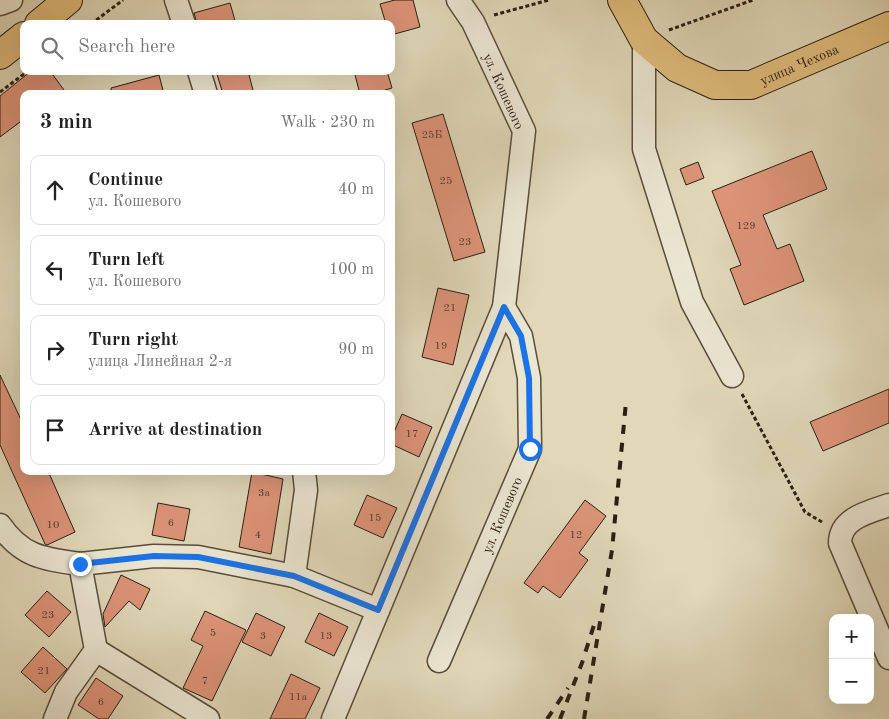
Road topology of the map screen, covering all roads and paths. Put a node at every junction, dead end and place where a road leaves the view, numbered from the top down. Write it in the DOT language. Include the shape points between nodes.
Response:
graph roads {
  1 [pos="11,0"];
  2 [pos="68,0"];
  3 [pos="123,0"];
  4 [pos="176,0"];
  5 [pos="458,0"];
  6 [pos="549,0"];
  7 [pos="622,0"];
  8 [pos="753,0"];
  9 [pos="0,4"];
  10 [pos="44,20"];
  11 [pos="96,20"];
  12 [pos="183,20"];
  13 [pos="473,22"];
  14 [pos="889,26"];
  15 [pos="20,39"];
  16 [pos="644,40"];
  17 [pos="0,55"];
  18 [pos="23,75"];
  19 [pos="200,75"];
  20 [pos="205,90"];
  21 [pos="0,92"];
  22 [pos="504,307"];
  23 [pos="732,376"];
  24 [pos="304,475"];
  25 [pos="889,505"];
  26 [pos="0,525"];
  27 [pos="840,533"];
  28 [pos="80,564"];
  29 [pos="294,576"];
  30 [pos="378,610"];
  31 [pos="96,650"];
  32 [pos="889,658"];
  33 [pos="439,661"];
  34 [pos="55,719"];
  35 [pos="208,719"];
  36 [pos="333,719"];
  1 -- 9 [label="street"];
  2 -- 10 [label="main road"];
  3 -- 11 [label="path"];
  4 -- 12 [label="street"];
  5 -- 13 [label="street, ул. Кошевого"];
  6 -- 13 [label="path"];
  7 -- 16 [label="main road, улица Чехова"];
  8 -- 16 [label="path"];
  13 -- 22 [label="street, ул. Кошевого" via="524,131"];
  14 -- 16 [label="main road, улица Чехова" via="751,84 715,85 677,68"];
  15 -- 17 [label="main road"];
  16 -- 23 [label="street" via="644,149 692,302"];
  18 -- 21 [label="path"];
  19 -- 20 [label="street"];
  22 -- 30 [label="street, ул. Кошевого"];
  22 -- 33 [label="street, ул. Кошевого" via="521,336 529,378 530,449"];
  23 -- 27 [label="path" via="806,512"];
  24 -- 29 [label="street" via="306,490"];
  25 -- 27 [label="street" via="847,523"];
  26 -- 28 [label="street" via="9,538 38,558"];
  27 -- 32 [label="street" via="840,543"];
  28 -- 29 [label="street" via="154,556 198,557"];
  28 -- 31 [label="street"];
  29 -- 30 [label="street"];
  30 -- 36 [label="street, ул. Кошевого"];
  31 -- 34 [label="street" via="66,692"];
  31 -- 35 [label="street"];
}
